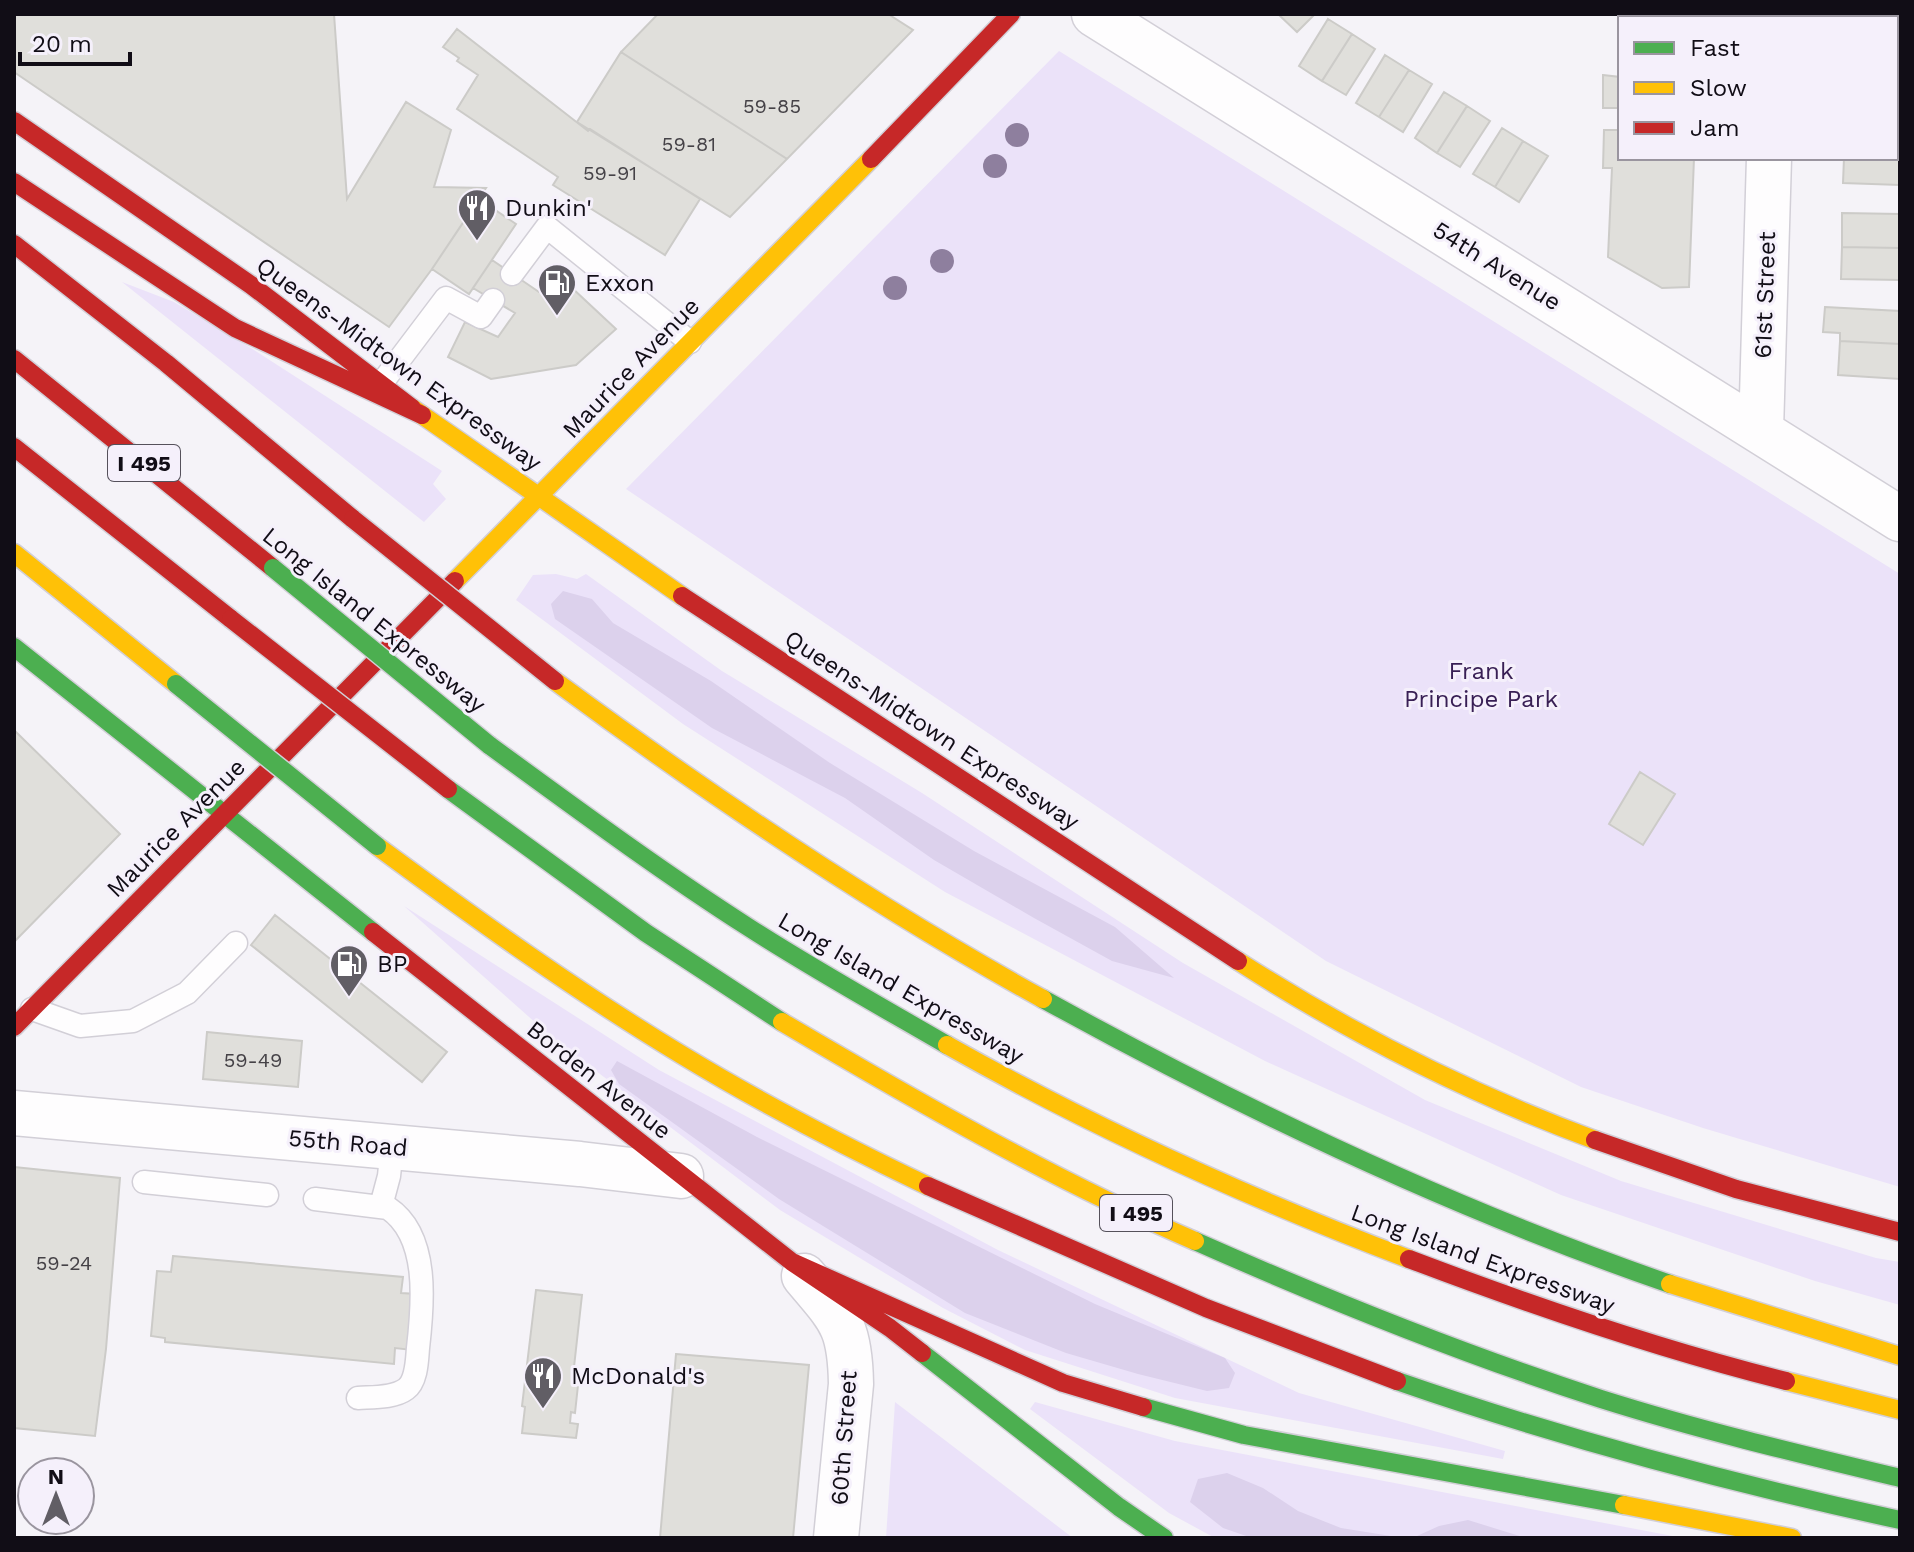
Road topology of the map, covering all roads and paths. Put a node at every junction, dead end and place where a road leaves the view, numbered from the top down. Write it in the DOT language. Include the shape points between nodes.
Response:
graph roads {
  1 [pos="1094,14"];
  2 [pos="1008,15"];
  3 [pos="14,121"];
  4 [pos="1769,160"];
  5 [pos="14,182"];
  6 [pos="14,244"];
  7 [pos="512,274"];
  8 [pos="493,300"];
  9 [pos="690,342"];
  10 [pos="14,359"];
  11 [pos="381,384"];
  12 [pos="422,415"];
  13 [pos="1761,431"];
  14 [pos="14,447"];
  15 [pos="538,497"];
  16 [pos="1900,519"];
  17 [pos="14,553"];
  18 [pos="14,647"];
  19 [pos="224,814"];
  20 [pos="236,943"];
  21 [pos="32,1009"];
  22 [pos="14,1027"];
  23 [pos="14,1113"];
  24 [pos="392,1147"];
  25 [pos="681,1176"];
  26 [pos="144,1182"];
  27 [pos="267,1195"];
  28 [pos="315,1199"];
  29 [pos="381,1206"];
  30 [pos="1900,1232"];
  31 [pos="792,1262"];
  32 [pos="1900,1356"];
  33 [pos="358,1398"];
  34 [pos="1900,1410"];
  35 [pos="1900,1478"];
  36 [pos="1900,1520"];
  37 [pos="836,1538"];
  38 [pos="1164,1538"];
  39 [pos="1792,1538"];
  1 -- 13 [label="street, 54th Avenue"];
  2 -- 9 [label="main road, Maurice Avenue"];
  3 -- 11 [label="main road, Queens-Midtown Expressway" via="254,287"];
  4 -- 13 [label="street, 61st Street"];
  5 -- 12 [label="main road" via="235,328"];
  6 -- 32 [label="main road, bridge" via="555,681 741,815 1025,989 1399,1177 1595,1258"];
  7 -- 9 [label="lane" via="547,227"];
  8 -- 11 [label="lane" via="481,317 446,298"];
  9 -- 15 [label="main road, Maurice Avenue"];
  10 -- 34 [label="main road, Long Island Expressway / I 495, bridge" via="489,745 607,832 833,980 1065,1108 1304,1219 1553,1312 1780,1381"];
  11 -- 12 [label="main road, Queens-Midtown Expressway"];
  12 -- 15 [label="main road, Queens-Midtown Expressway"];
  13 -- 16 [label="street, 54th Avenue"];
  14 -- 35 [label="main road, I 495, bridge" via="448,789 617,913 768,1013 932,1109 1097,1195 1282,1280 1476,1356 1691,1425"];
  15 -- 19 [label="main road, Maurice Avenue"];
  15 -- 30 [label="main road, Queens-Midtown Expressway" via="1218,949 1363,1034 1496,1100 1616,1150 1786,1204"];
  17 -- 36 [label="main road, bridge" via="377,846 541,964 686,1058 858,1152 1053,1244 1362,1370 1669,1464"];
  18 -- 19 [label="main road, Borden Avenue"];
  19 -- 21 [label="main road, Maurice Avenue"];
  19 -- 25 [label="main road, Borden Avenue"];
  20 -- 21 [label="lane" via="187,993 133,1021 80,1026"];
  21 -- 22 [label="main road, Maurice Avenue"];
  23 -- 24 [label="street, 55th Road"];
  24 -- 25 [label="street, 55th Road"];
  24 -- 29 [label="lane"];
  25 -- 31 [label="main road, Borden Avenue"];
  26 -- 27 [label="lane"];
  28 -- 29 [label="lane"];
  29 -- 33 [label="lane" via="398,1215 418,1260 423,1296 416,1368 404,1390"];
  31 -- 37 [label="street, 60th Street" via="841,1320 848,1339 851,1384"];
  31 -- 38 [label="main road, Borden Avenue" via="890,1328"];
  31 -- 39 [label="main road" via="1063,1383 1181,1419"];
}
